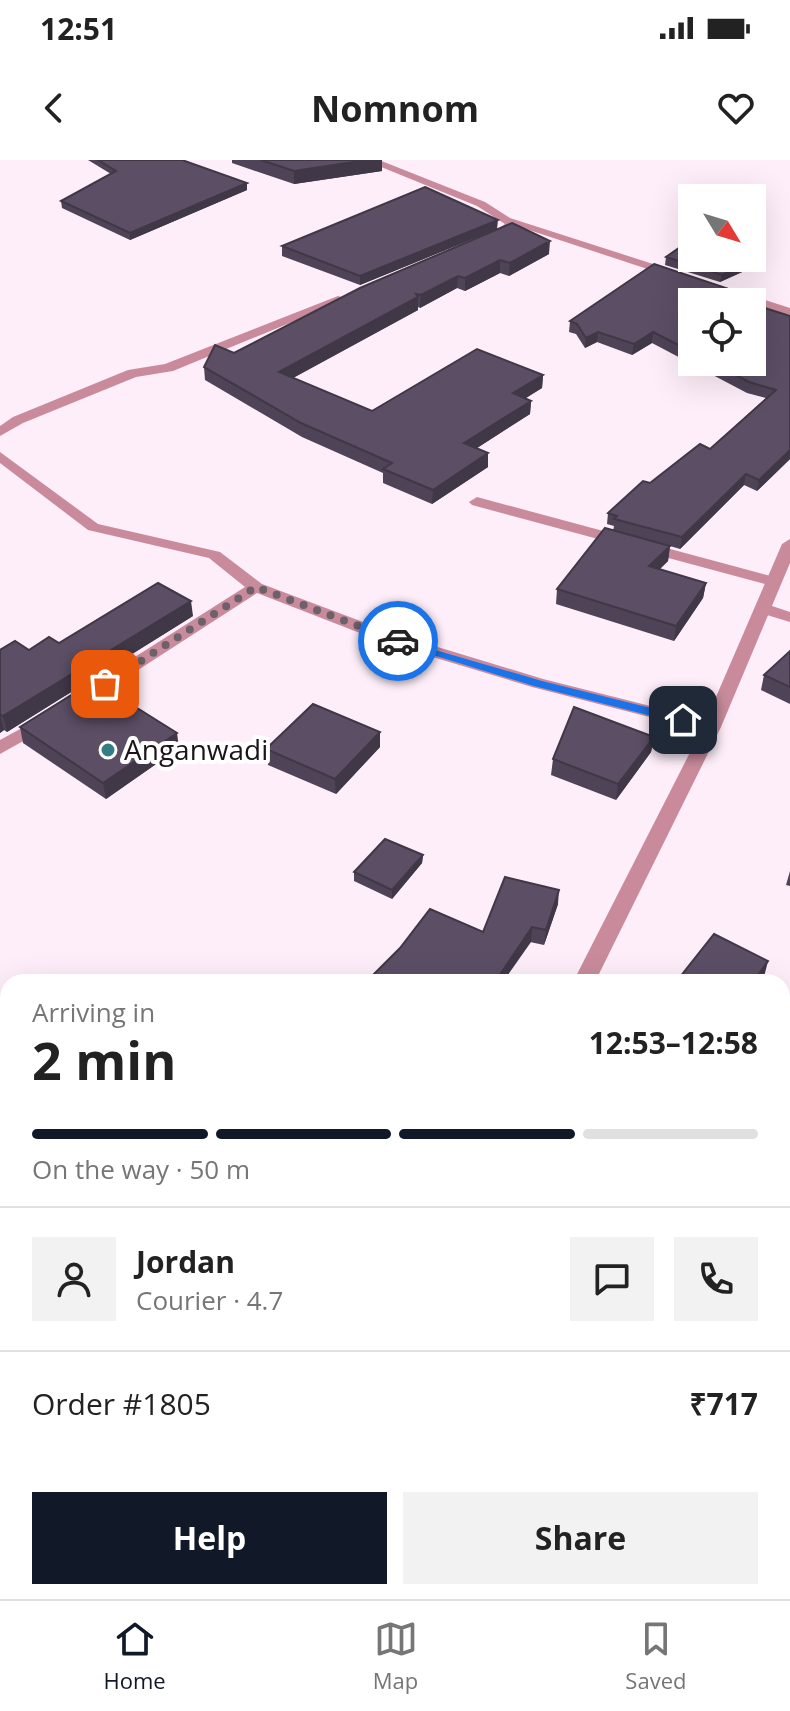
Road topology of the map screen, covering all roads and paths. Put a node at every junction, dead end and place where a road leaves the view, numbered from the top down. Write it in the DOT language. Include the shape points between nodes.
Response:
graph roads {
  1 [pos="369,160"];
  2 [pos="516,222"];
  3 [pos="477,244"];
  4 [pos="352,295"];
  5 [pos="790,312"];
  6 [pos="0,432"];
  7 [pos="0,456"];
  8 [pos="477,502"];
  9 [pos="790,544"];
  10 [pos="772,581"];
  11 [pos="256,587"];
  12 [pos="763,608"];
  13 [pos="790,617"];
  14 [pos="712,727"];
  15 [pos="0,748"];
  16 [pos="588,974"];
  1 -- 2 [label="street"];
  2 -- 3 [label="street" via="503,234"];
  2 -- 5 [label="street"];
  4 -- 6 [label="street" via="182,363 123,377"];
  7 -- 11 [label="street" via="93,527 214,555"];
  8 -- 10 [label="street"];
  9 -- 10 [label="street"];
  10 -- 12 [label="street"];
  11 -- 14 [label="street" via="389,638"];
  11 -- 15 [label="street"];
  12 -- 13 [label="street"];
  12 -- 14 [label="street"];
  14 -- 16 [label="street"];
}
